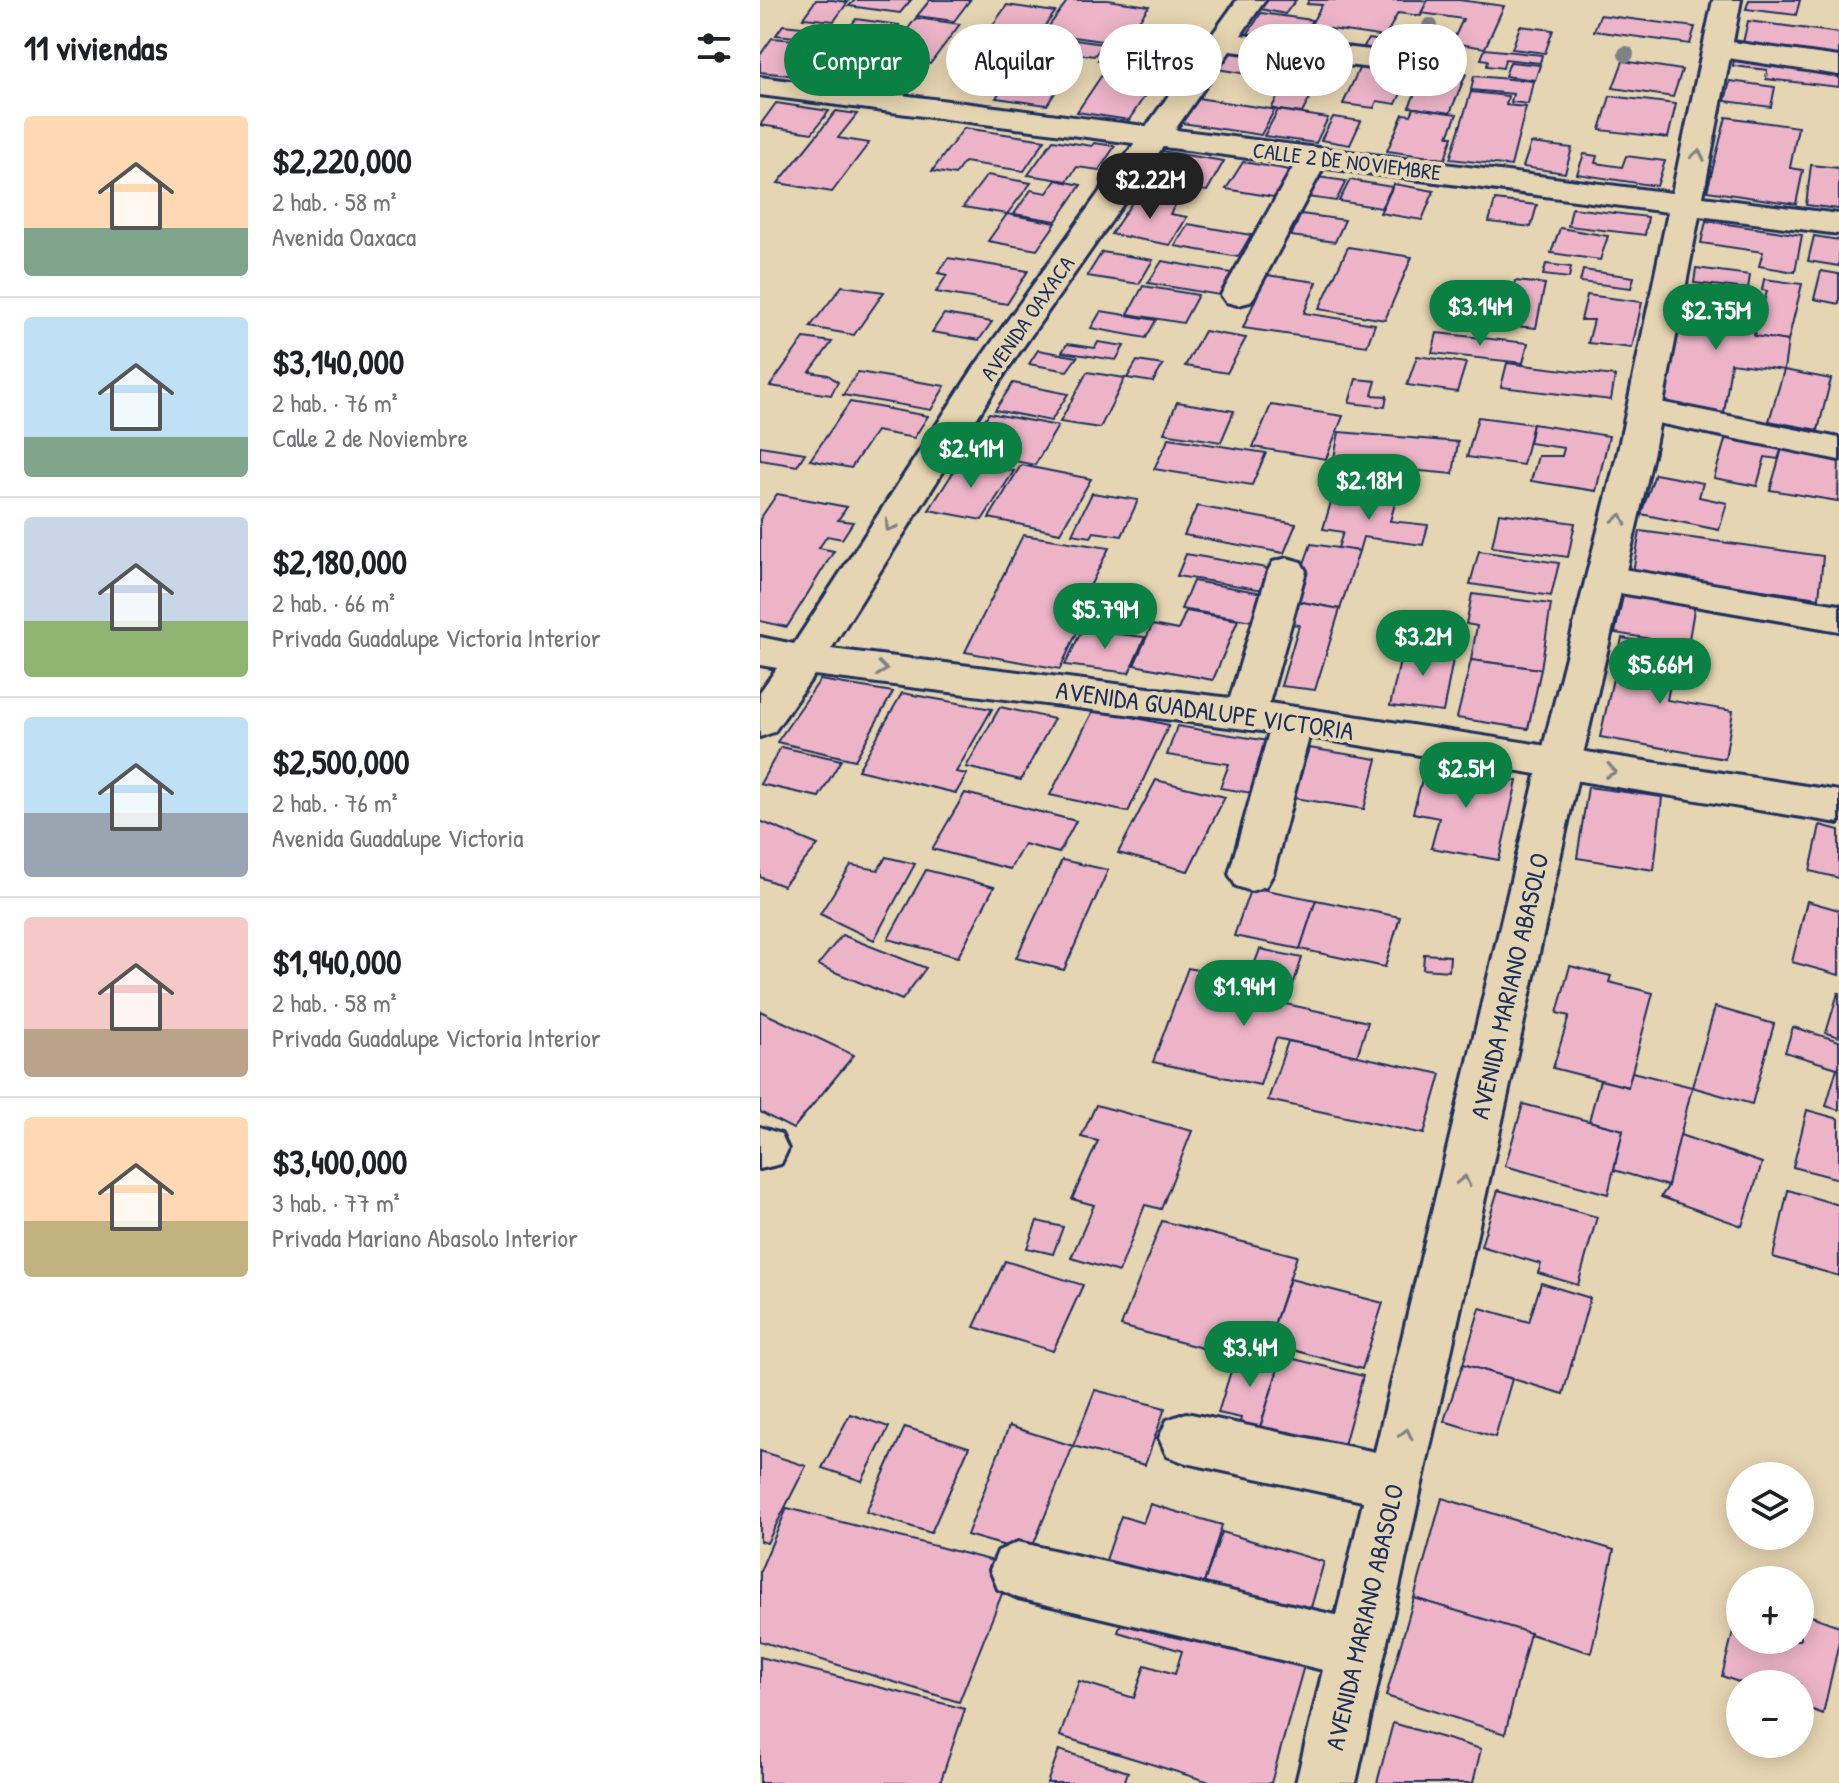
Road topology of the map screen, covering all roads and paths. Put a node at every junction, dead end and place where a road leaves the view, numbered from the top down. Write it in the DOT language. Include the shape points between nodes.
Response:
graph roads {
  1 [pos="1251,0"];
  2 [pos="1727,0"];
  3 [pos="1222,41"];
  4 [pos="1718,49"];
  5 [pos="1369,59"];
  6 [pos="1839,66"];
  7 [pos="760,86"];
  8 [pos="1182,96"];
  9 [pos="1153,136"];
  10 [pos="1314,157"];
  11 [pos="1688,204"];
  12 [pos="1839,224"];
  13 [pos="1238,295"];
  14 [pos="1645,410"];
  15 [pos="1839,449"];
  16 [pos="1287,571"];
  17 [pos="1605,579"];
  18 [pos="1839,618"];
  19 [pos="760,651"];
  20 [pos="804,660"];
  21 [pos="1246,713"];
  22 [pos="1293,720"];
  23 [pos="760,722"];
  24 [pos="1560,763"];
  25 [pos="1839,807"];
  26 [pos="1251,874"];
  27 [pos="1186,1438"];
  28 [pos="1395,1482"];
  29 [pos="1018,1570"];
  30 [pos="1357,1649"];
  31 [pos="1326,1783"];
  1 -- 3 [label="street, AVENIDA OAXACA"];
  2 -- 4 [label="street, AVENIDA MARIANO ABASOLO"];
  3 -- 5 [label="street"];
  4 -- 6 [label="street"];
  11 -- 4 [label="street, AVENIDA MARIANO ABASOLO, one-way"];
  7 -- 9 [label="street, CALLE 2 DE NOVIEMBRE"];
  8 -- 9 [label="street, AVENIDA OAXACA"];
  9 -- 10 [label="street, CALLE 2 DE NOVIEMBRE"];
  9 -- 20 [label="street, AVENIDA OAXACA, one-way" via="992,366"];
  10 -- 11 [label="street, CALLE 2 DE NOVIEMBRE"];
  10 -- 13 [label="street"];
  11 -- 12 [label="street, CALLE 2 DE NOVIEMBRE"];
  11 -- 14 [label="street, AVENIDA MARIANO ABASOLO"];
  14 -- 15 [label="street"];
  17 -- 14 [label="street, AVENIDA MARIANO ABASOLO, one-way"];
  16 -- 21 [label="street"];
  17 -- 18 [label="street"];
  17 -- 24 [label="street, AVENIDA MARIANO ABASOLO"];
  19 -- 20 [label="street, AVENIDA GUADALUPE VICTORIA"];
  20 -- 21 [label="street, AVENIDA GUADALUPE VICTORIA, one-way"];
  20 -- 23 [label="street, AVENIDA OAXACA"];
  21 -- 22 [label="street, AVENIDA GUADALUPE VICTORIA"];
  22 -- 24 [label="street, AVENIDA GUADALUPE VICTORIA"];
  22 -- 26 [label="street"];
  24 -- 25 [label="street, AVENIDA GUADALUPE VICTORIA, one-way"];
  28 -- 24 [label="street, AVENIDA MARIANO ABASOLO, one-way"];
  27 -- 28 [label="street"];
  28 -- 30 [label="street, AVENIDA MARIANO ABASOLO"];
  29 -- 30 [label="street"];
  30 -- 31 [label="street, AVENIDA MARIANO ABASOLO"];
}
